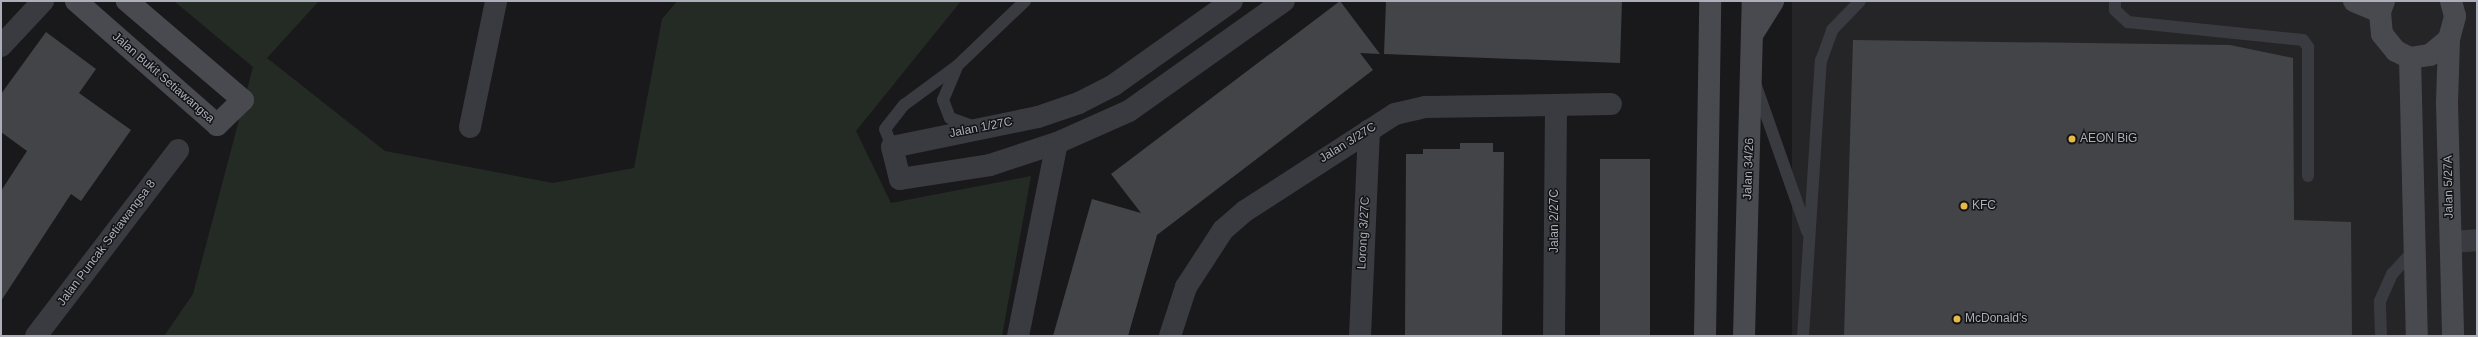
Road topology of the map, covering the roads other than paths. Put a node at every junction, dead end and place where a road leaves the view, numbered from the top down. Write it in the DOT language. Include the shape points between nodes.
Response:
graph roads {
  1 [pos="43,1"];
  2 [pos="76,1"];
  3 [pos="127,1"];
  4 [pos="496,1"];
  5 [pos="1025,1"];
  6 [pos="1232,1"];
  7 [pos="1284,1"];
  8 [pos="1753,1"];
  9 [pos="1773,1"];
  10 [pos="1860,1"];
  11 [pos="2115,1"];
  12 [pos="2354,1"];
  13 [pos="2451,1"];
  14 [pos="1707,6"];
  15 [pos="2382,6"];
  16 [pos="1752,36"];
  17 [pos="2449,39"];
  18 [pos="1,46"];
  19 [pos="2410,58"];
  20 [pos="957,66"];
  21 [pos="1752,74"];
  22 [pos="1611,104"];
  23 [pos="1556,106"];
  24 [pos="470,127"];
  25 [pos="976,128"];
  26 [pos="1369,130"];
  27 [pos="1057,143"];
  28 [pos="892,147"];
  29 [pos="178,150"];
  30 [pos="2308,176"];
  31 [pos="1809,238"];
  32 [pos="2477,240"];
  33 [pos="2451,242"];
  34 [pos="2415,249"];
  35 [pos="36,336"];
  36 [pos="1018,336"];
  37 [pos="1170,336"];
  38 [pos="1360,336"];
  39 [pos="1554,336"];
  40 [pos="1705,336"];
  41 [pos="1744,336"];
  42 [pos="1803,336"];
  43 [pos="2381,336"];
  44 [pos="2417,336"];
  45 [pos="2453,336"];
  1 -- 18 [label="street"];
  2 -- 3 [label="street, Jalan Bukit Setiawangsa" via="217,125 243,100"];
  4 -- 24 [label="street"];
  5 -- 20 [label="lane"];
  6 -- 25 [label="street, Jalan 1/27C" via="1114,84 1079,103 1038,117"];
  7 -- 27 [label="street" via="1130,111"];
  8 -- 16 [label="street, Jalan 34/26"];
  9 -- 16 [label="street"];
  10 -- 31 [label="lane" via="1832,30 1821,61"];
  11 -- 30 [label="lane" via="2115,10 2128,22 2304,40 2308,48"];
  12 -- 15 [label="street"];
  13 -- 17 [label="street, Jalan 5/27A" via="2455,16"];
  14 -- 40 [label="street"];
  15 -- 19 [label="street" via="2382,34 2388,43"];
  16 -- 21 [label="street, Jalan 34/26"];
  17 -- 19 [label="street" via="2430,55"];
  17 -- 33 [label="street, Jalan 5/27A"];
  19 -- 34 [label="street"];
  20 -- 25 [label="lane" via="943,100 950,118"];
  20 -- 28 [label="lane" via="904,106 885,129"];
  21 -- 31 [label="lane"];
  21 -- 41 [label="street, Jalan 34/26"];
  22 -- 23 [label="street, Jalan 3/27C"];
  23 -- 26 [label="street, Jalan 3/27C" via="1426,108 1395,114"];
  23 -- 39 [label="street, Jalan 2/27C"];
  25 -- 28 [label="street, Jalan 1/27C"];
  26 -- 37 [label="street, Jalan 3/27C" via="1245,210 1223,230 1186,288"];
  26 -- 38 [label="street, Lorong 3/27C"];
  27 -- 28 [label="street" via="990,165 900,179"];
  27 -- 36 [label="street"];
  29 -- 35 [label="street, Jalan Puncak Setiawangsa 8"];
  31 -- 42 [label="lane"];
  32 -- 33 [label="street"];
  33 -- 45 [label="street, Jalan 5/27A"];
  34 -- 43 [label="lane" via="2392,274 2380,301"];
  34 -- 44 [label="street"];
}
